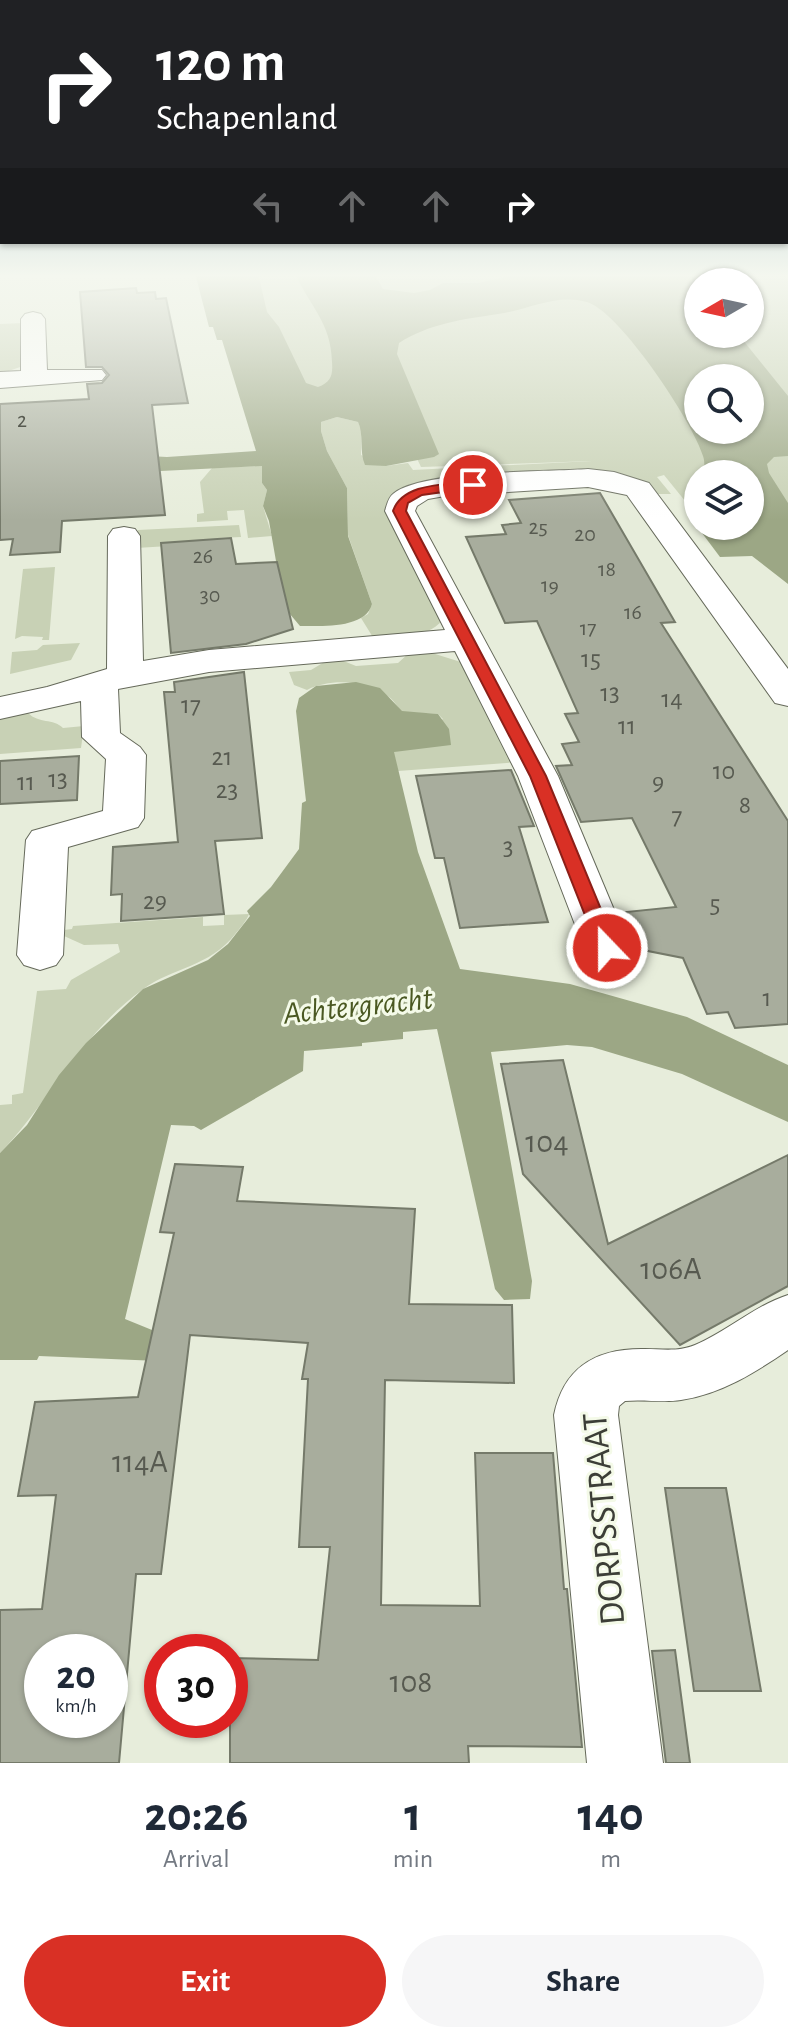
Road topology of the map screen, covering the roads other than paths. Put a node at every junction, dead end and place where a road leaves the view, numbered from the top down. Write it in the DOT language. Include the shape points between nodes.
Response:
graph roads {
  1 [pos="34,355"];
  2 [pos="93,375"];
  3 [pos="34,377"];
  4 [pos="0,380"];
  5 [pos="124,536"];
  6 [pos="468,639"];
  7 [pos="112,678"];
  8 [pos="788,695"];
  9 [pos="0,708"];
  10 [pos="607,948"];
  11 [pos="40,955"];
  12 [pos="788,1319"];
  13 [pos="625,1763"];
  1 -- 3 [label="street"];
  2 -- 3 [label="street"];
  3 -- 4 [label="street"];
  5 -- 7 [label="street"];
  6 -- 7 [label="street" via="209,661"];
  6 -- 8 [label="street" via="400,511 403,501 445,487 614,481 638,489 649,500"];
  6 -- 10 [label="street" via="538,776"];
  7 -- 9 [label="street"];
  7 -- 11 [label="street" via="101,737 126,755 123,818 47,840"];
  12 -- 13 [label="street, DORPSSTRAAT" via="710,1366 687,1374 616,1377 603,1383 588,1402"];
}
